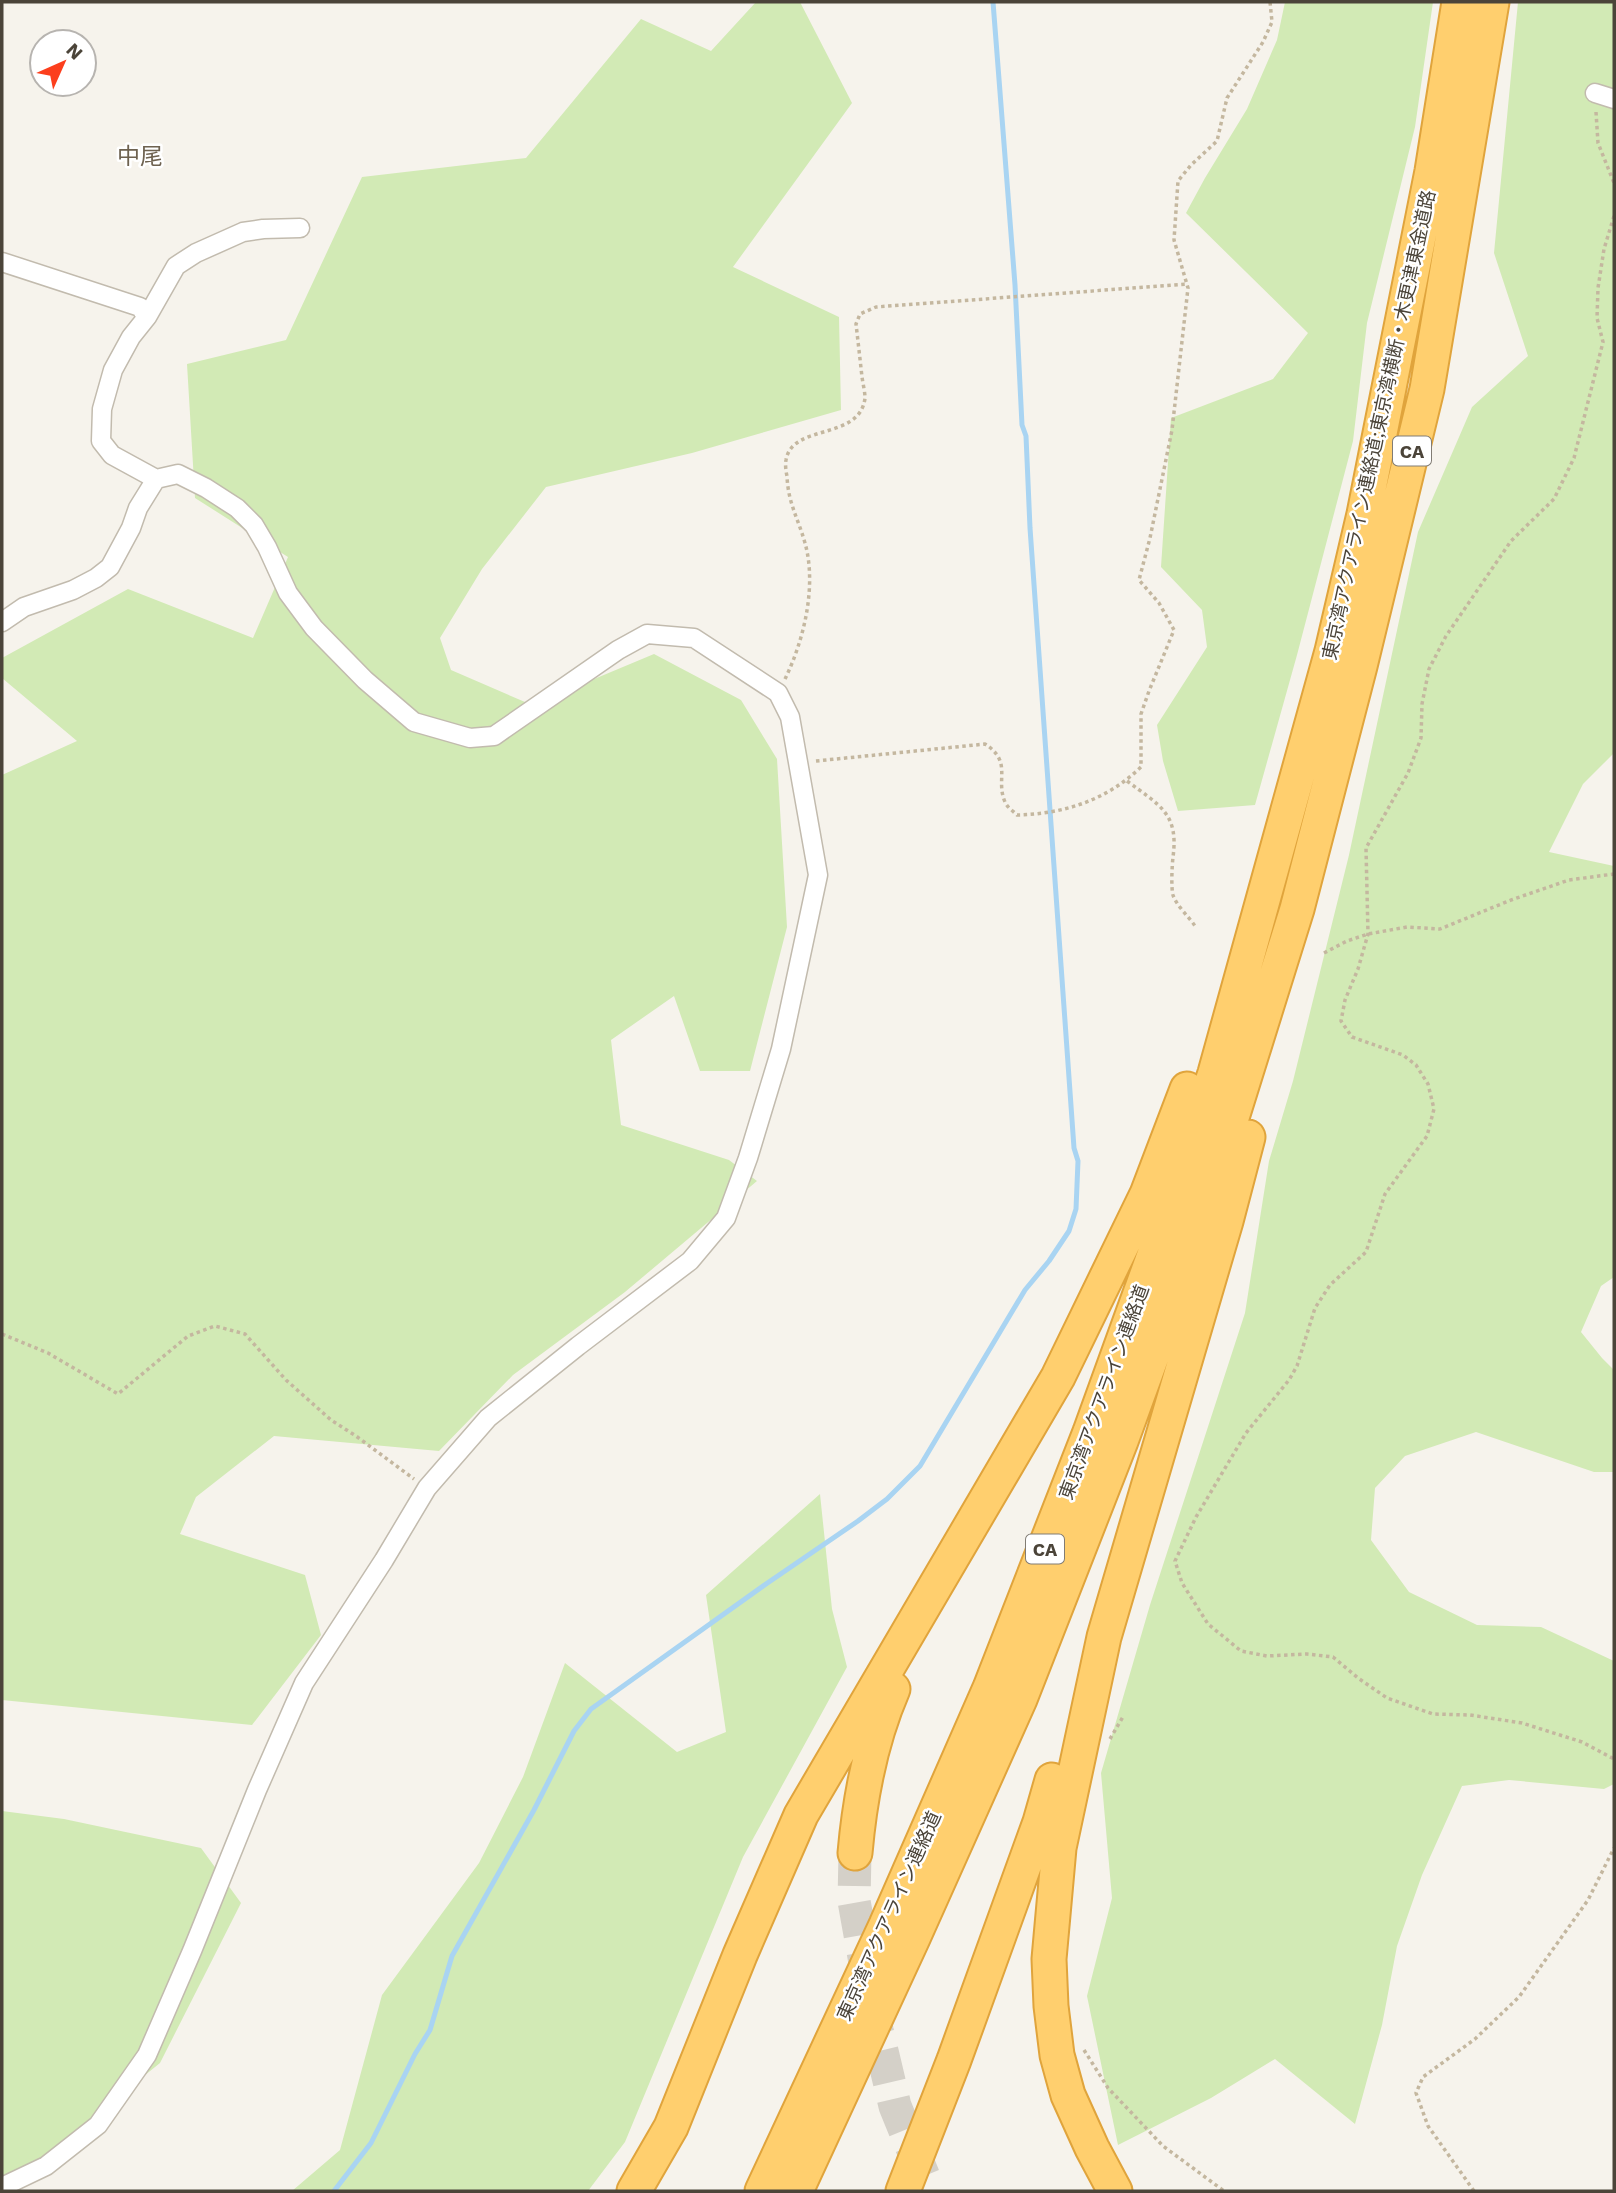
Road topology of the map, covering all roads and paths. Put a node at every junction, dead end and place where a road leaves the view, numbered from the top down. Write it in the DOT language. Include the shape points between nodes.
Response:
graph roads {
  1 [pos="1270,2"];
  2 [pos="1459,2"];
  3 [pos="1492,2"];
  4 [pos="1595,93"];
  5 [pos="1614,99"];
  6 [pos="1614,183"];
  7 [pos="1614,216"];
  8 [pos="300,228"];
  9 [pos="2,262"];
  10 [pos="1187,284"];
  11 [pos="146,317"];
  12 [pos="156,479"];
  13 [pos="2,622"];
  14 [pos="1346,658"];
  15 [pos="778,693"];
  16 [pos="800,762"];
  17 [pos="1127,780"];
  18 [pos="1614,874"];
  19 [pos="1269,884"];
  20 [pos="1301,895"];
  21 [pos="1195,926"];
  22 [pos="1368,934"];
  23 [pos="1324,953"];
  24 [pos="2,1334"];
  25 [pos="427,1488"];
  26 [pos="951,1557"];
  27 [pos="1104,1637"];
  28 [pos="1124,1715"];
  29 [pos="1110,1739"];
  30 [pos="1614,1759"];
  31 [pos="1614,1848"];
  32 [pos="855,1853"];
  33 [pos="1084,2050"];
  34 [pos="2,2187"];
  35 [pos="920,2188"];
  36 [pos="634,2191"];
  37 [pos="762,2191"];
  38 [pos="796,2191"];
  39 [pos="1115,2191"];
  40 [pos="1224,2191"];
  41 [pos="1474,2191"];
  1 -- 10 [label="path" via="1272,22 1227,98 1217,141 1178,181 1174,240"];
  2 -- 14 [label="highway, 東京湾アクアライン連絡道;東京湾横断・木更津東金道路 / CA" via="1429,184 1364,514"];
  3 -- 14 [label="highway, 東京湾アクアライン連絡道;東京湾横断・木更津東金道路 / CA" via="1427,389"];
  4 -- 5 [label="street"];
  4 -- 6 [label="path" via="1598,143"];
  7 -- 22 [label="path" via="1598,288 1597,318 1603,342 1574,458 1554,499 1511,541 1429,669 1421,738 1408,773 1366,848"];
  8 -- 11 [label="street" via="243,232 196,253 176,266"];
  9 -- 11 [label="street" via="140,307"];
  10 -- 15 [label="path" via="876,307 860,314 856,324 865,398 861,412 847,424 804,439 791,448 786,460 788,496 810,572 804,626"];
  10 -- 17 [label="path" via="1172,430 1139,580 1174,630 1141,714 1141,767"];
  11 -- 12 [label="street" via="113,370 102,409 101,441 112,456"];
  12 -- 13 [label="street" via="110,567 73,590 24,607"];
  12 -- 15 [label="street" via="178,474 237,508 254,525 288,593 314,628 414,722 470,738 494,736 647,634 694,638"];
  14 -- 19 [label="highway, 東京湾アクアライン連絡道;東京湾横断・木更津東金道路 / CA"];
  14 -- 20 [label="highway, 東京湾アクアライン連絡道;東京湾横断・木更津東金道路 / CA"];
  14 -- 26 [label="highway" via="1289,770 1193,1073 1147,1194 1058,1377"];
  14 -- 27 [label="highway" via="1316,916 1260,1091"];
  15 -- 16 [label="street" via="790,716"];
  16 -- 17 [label="path" via="985,744 996,751 1002,765 1005,804 1017,815 1086,803"];
  16 -- 25 [label="street" via="818,875 781,1049 726,1218 690,1261 488,1418"];
  17 -- 21 [label="path" via="1164,808 1174,828 1173,896"];
  18 -- 22 [label="path" via="1569,880 1440,929 1407,927"];
  19 -- 37 [label="highway, 東京湾アクアライン連絡道 / CA" via="1215,1073 1090,1432 990,1688"];
  20 -- 38 [label="highway, 東京湾アクアライン連絡道 / CA" via="1190,1252 1121,1441 1020,1699"];
  22 -- 23 [label="path"];
  22 -- 30 [label="path" via="1340,1021 1352,1037 1403,1055 1416,1065 1428,1084 1434,1109 1427,1136 1385,1194 1366,1252 1330,1285 1315,1308 1297,1366 1246,1433 1175,1562 1182,1583 1208,1624 1241,1651 1333,1657 1387,1698 1433,1714 1522,1723 1582,1742"];
  24 -- 25 [label="path" via="48,1353 118,1394 188,1336 215,1326 244,1334 331,1420"];
  25 -- 34 [label="street" via="304,1683 147,2054 98,2125 46,2166"];
  26 -- 32 [label="highway" via="876,1733"];
  26 -- 36 [label="highway" via="801,1815 671,2127"];
  27 -- 35 [label="highway" via="1078,1689 1041,1822 954,2060"];
  27 -- 39 [label="highway" via="1059,1848 1049,1959 1057,2055 1068,2095"];
  28 -- 29 [label="path"];
  31 -- 41 [label="path" via="1588,1900 1520,1997 1475,2039 1423,2077 1416,2093 1427,2126"];
  33 -- 40 [label="path" via="1108,2088 1163,2146"];
}
